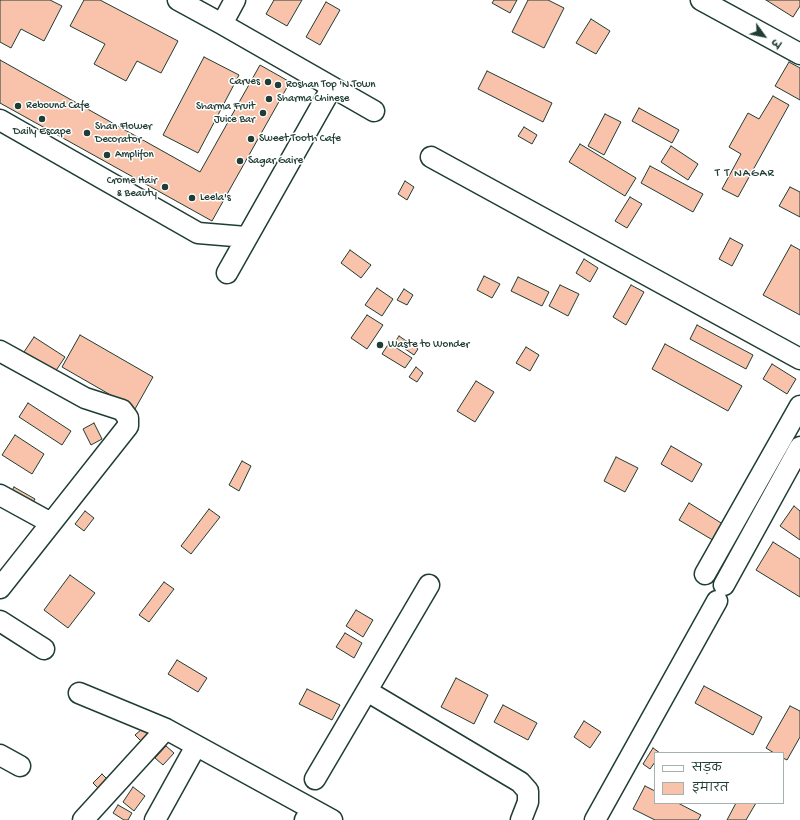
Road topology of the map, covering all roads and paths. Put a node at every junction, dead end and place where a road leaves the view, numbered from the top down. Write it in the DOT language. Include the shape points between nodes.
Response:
graph roads {
  1 [pos="178,0"];
  2 [pos="235,0"];
  3 [pos="702,0"];
  4 [pos="222,24"];
  5 [pos="800,54"];
  6 [pos="332,87"];
  7 [pos="374,112"];
  8 [pos="0,120"];
  9 [pos="431,157"];
  10 [pos="246,236"];
  11 [pos="227,273"];
  12 [pos="0,351"];
  13 [pos="800,358"];
  14 [pos="800,406"];
  15 [pos="800,447"];
  16 [pos="0,495"];
  17 [pos="750,495"];
  18 [pos="768,505"];
  19 [pos="50,523"];
  20 [pos="705,574"];
  21 [pos="429,585"];
  22 [pos="0,588"];
  23 [pos="0,621"];
  24 [pos="44,649"];
  25 [pos="367,691"];
  26 [pos="79,693"];
  27 [pos="166,729"];
  28 [pos="196,746"];
  29 [pos="0,755"];
  30 [pos="20,766"];
  31 [pos="315,779"];
  32 [pos="310,816"];
  33 [pos="83,820"];
  34 [pos="155,820"];
  35 [pos="332,820"];
  36 [pos="522,820"];
  37 [pos="595,820"];
  1 -- 4 [label="street"];
  2 -- 4 [label="street"];
  3 -- 5 [label="street"];
  4 -- 6 [label="street"];
  6 -- 7 [label="street"];
  6 -- 10 [label="street"];
  8 -- 10 [label="street" via="198,233"];
  9 -- 13 [label="street"];
  10 -- 11 [label="street"];
  12 -- 19 [label="street" via="85,398 122,410 128,418 128,426"];
  14 -- 17 [label="street"];
  15 -- 18 [label="street"];
  16 -- 19 [label="street"];
  17 -- 18 [label="street"];
  17 -- 20 [label="street"];
  18 -- 37 [label="street"];
  19 -- 22 [label="street"];
  21 -- 25 [label="street"];
  23 -- 24 [label="street"];
  25 -- 31 [label="street"];
  25 -- 36 [label="street" via="520,782 528,791 528,802"];
  26 -- 27 [label="street"];
  27 -- 28 [label="street"];
  27 -- 33 [label="street"];
  28 -- 32 [label="street"];
  28 -- 34 [label="street"];
  29 -- 30 [label="street"];
  32 -- 35 [label="street"];
}
